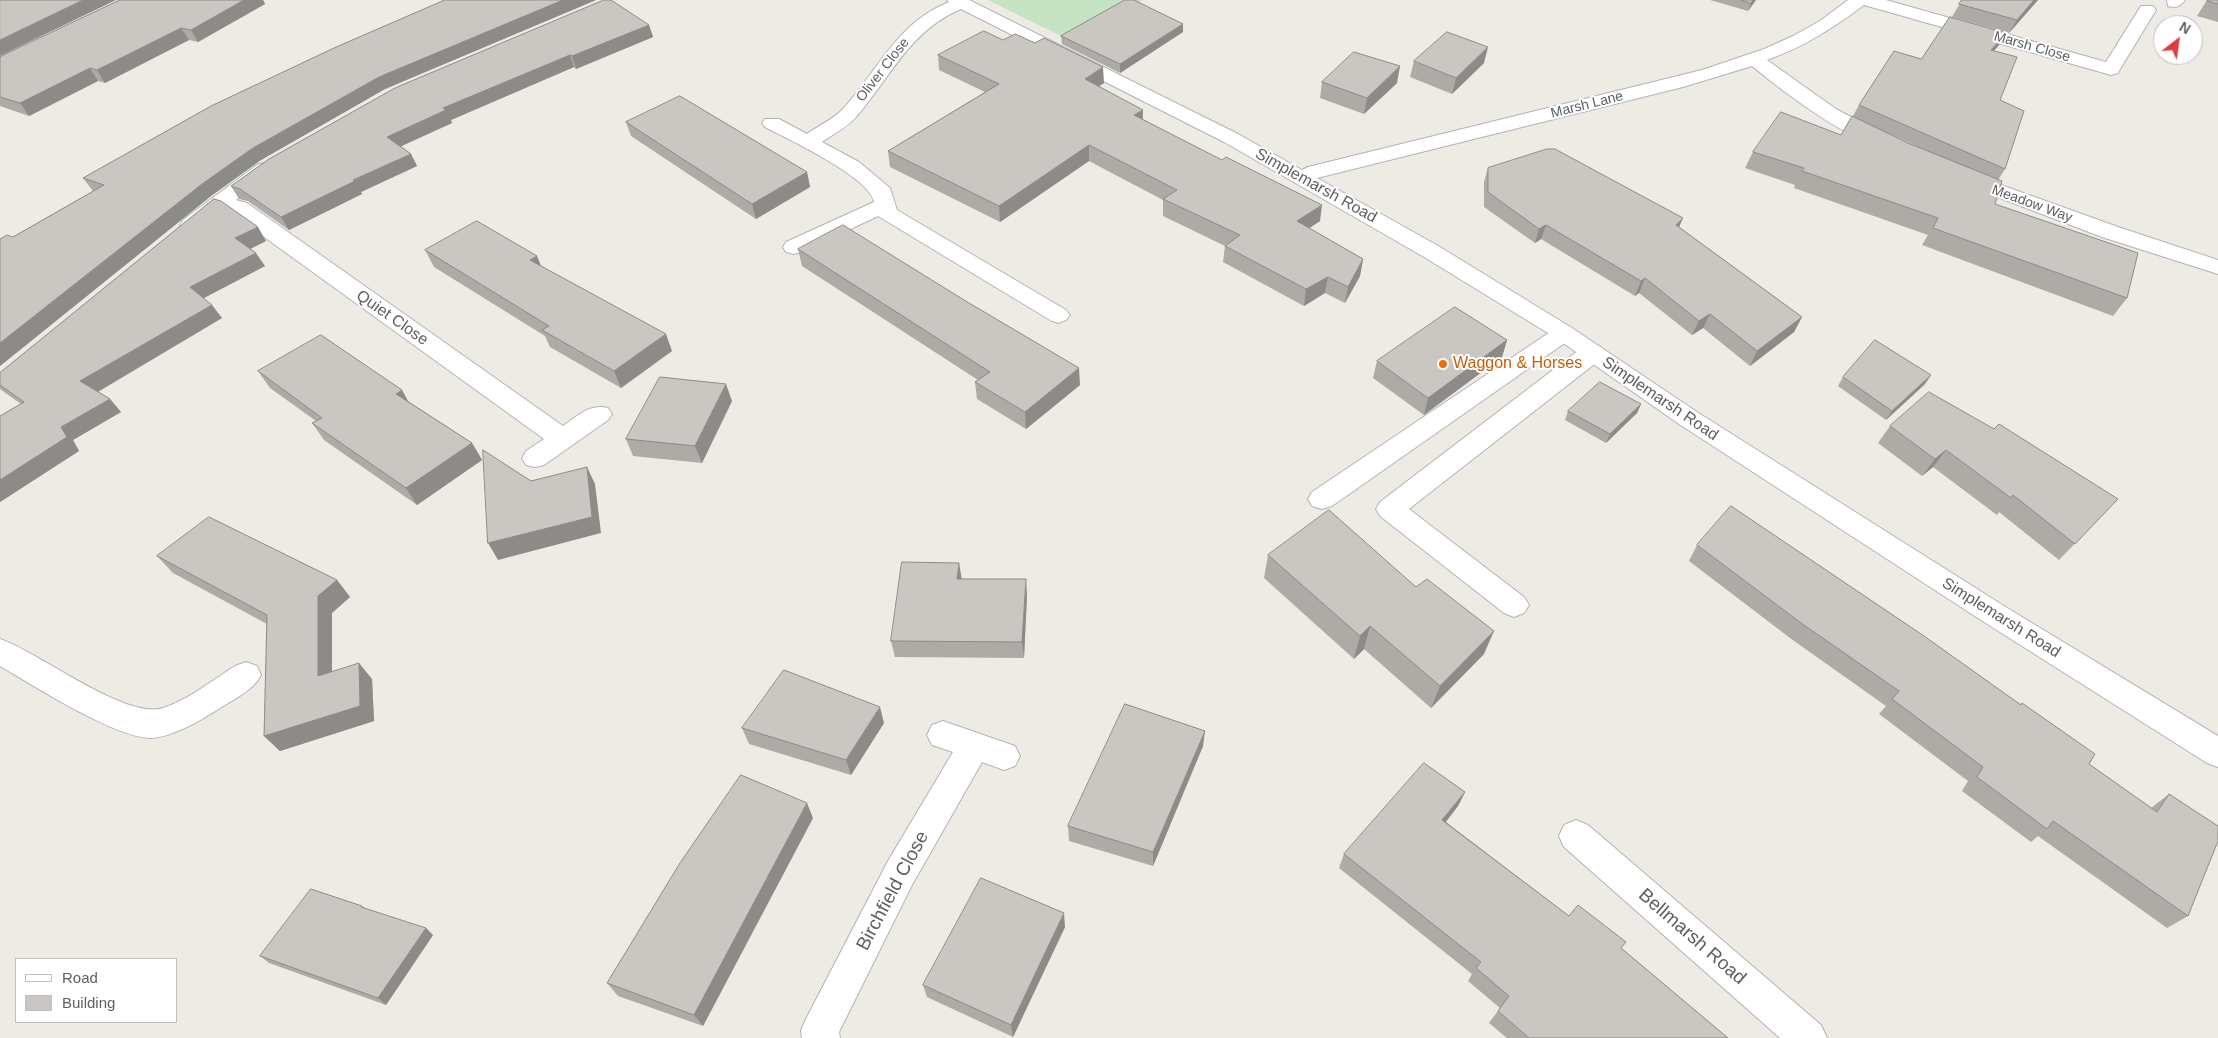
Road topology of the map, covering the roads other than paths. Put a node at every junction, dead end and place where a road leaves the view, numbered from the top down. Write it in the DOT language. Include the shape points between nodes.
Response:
graph roads {
  1 [pos="1859,0"];
  2 [pos="1866,0"];
  3 [pos="959,2"];
  4 [pos="2147,10"];
  5 [pos="1753,58"];
  6 [pos="2111,69"];
  7 [pos="2100,88"];
  8 [pos="772,123"];
  9 [pos="808,142"];
  10 [pos="1899,149"];
  11 [pos="278,161"];
  12 [pos="1951,172"];
  13 [pos="1303,178"];
  14 [pos="219,202"];
  15 [pos="884,205"];
  16 [pos="175,238"];
  17 [pos="794,247"];
  18 [pos="2218,267"];
  19 [pos="1058,315"];
  20 [pos="1564,333"];
  21 [pos="1592,353"];
  22 [pos="599,414"];
  23 [pos="563,439"];
  24 [pos="535,458"];
  25 [pos="1322,499"];
  26 [pos="1514,605"];
  27 [pos="0,651"];
  28 [pos="246,675"];
  29 [pos="974,746"];
  30 [pos="2218,753"];
  31 [pos="1576,836"];
  32 [pos="821,1038"];
  33 [pos="1808,1038"];
  1 -- 5 [label="street, Marsh Lane" via="1827,25"];
  2 -- 6 [label="street, Marsh Close"];
  3 -- 9 [label="street, Oliver Close" via="920,26 904,41 848,115"];
  3 -- 13 [label="street, Simplemarsh Road" via="1231,138"];
  4 -- 6 [label="street"];
  5 -- 10 [label="street" via="1813,105"];
  5 -- 13 [label="street, Marsh Lane" via="1659,87 1315,171"];
  6 -- 7 [label="street"];
  8 -- 9 [label="street"];
  9 -- 15 [label="street" via="852,166 883,192"];
  11 -- 14 [label="street"];
  12 -- 18 [label="street, Meadow Way" via="2110,232"];
  13 -- 20 [label="street, Simplemarsh Road"];
  14 -- 16 [label="street"];
  14 -- 23 [label="street, Quiet Close" via="239,208"];
  15 -- 17 [label="street"];
  15 -- 19 [label="street" via="886,213"];
  20 -- 21 [label="street, Simplemarsh Road"];
  20 -- 25 [label="street"];
  21 -- 26 [label="street" via="1390,508"];
  21 -- 30 [label="street, Simplemarsh Road" via="1994,614"];
  22 -- 23 [label="street"];
  23 -- 24 [label="street"];
  27 -- 28 [label="street" via="110,711 150,724 168,720"];
  29 -- 32 [label="street, Birchfield Close" via="900,873 820,1030"];
  31 -- 33 [label="street, Bellmarsh Road"];
}
